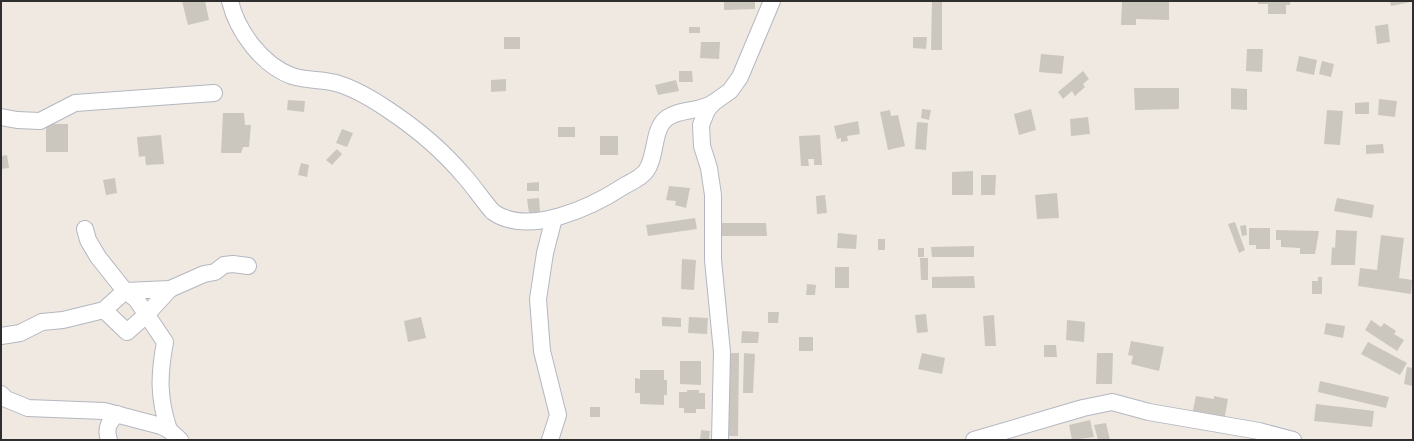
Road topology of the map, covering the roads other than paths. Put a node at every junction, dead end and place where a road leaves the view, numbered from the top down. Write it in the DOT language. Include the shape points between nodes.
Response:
graph roads {
  1 [pos="230,1"];
  2 [pos="772,1"];
  3 [pos="214,92"];
  4 [pos="713,103"];
  5 [pos="1,117"];
  6 [pos="554,218"];
  7 [pos="85,229"];
  8 [pos="248,266"];
  9 [pos="170,289"];
  10 [pos="125,290"];
  11 [pos="104,310"];
  12 [pos="146,315"];
  13 [pos="1,336"];
  14 [pos="1,394"];
  15 [pos="117,414"];
  16 [pos="164,414"];
  17 [pos="149,422"];
  18 [pos="174,435"];
  19 [pos="109,440"];
  20 [pos="550,440"];
  21 [pos="720,440"];
  22 [pos="974,440"];
  23 [pos="1293,440"];
  1 -- 6 [label="street" via="235,18 246,38 254,48 279,68 291,75 339,84 391,111 455,166 500,217 523,220"];
  2 -- 4 [label="street" via="740,77 730,91"];
  3 -- 5 [label="street" via="75,103 40,121"];
  4 -- 6 [label="street" via="705,108 667,118 660,128 653,157 643,175 599,200"];
  4 -- 21 [label="street" via="704,117 701,134 713,195 713,260 722,352"];
  6 -- 20 [label="street" via="545,253 538,299 542,351 557,413"];
  7 -- 10 [label="street" via="98,257"];
  8 -- 9 [label="street" via="224,265 215,272 204,274"];
  9 -- 10 [label="street"];
  9 -- 12 [label="street"];
  10 -- 11 [label="street"];
  10 -- 12 [label="street" via="136,299"];
  11 -- 12 [label="street" via="127,332"];
  11 -- 13 [label="street" via="63,320 42,322 20,334"];
  12 -- 16 [label="street" via="165,342 160,394"];
  14 -- 15 [label="street" via="6,399 28,408 89,410"];
  15 -- 17 [label="street"];
  15 -- 19 [label="street" via="109,422 106,432"];
  16 -- 17 [label="street"];
  16 -- 18 [label="street"];
  17 -- 18 [label="street"];
  22 -- 23 [label="street" via="1112,402"];
}
